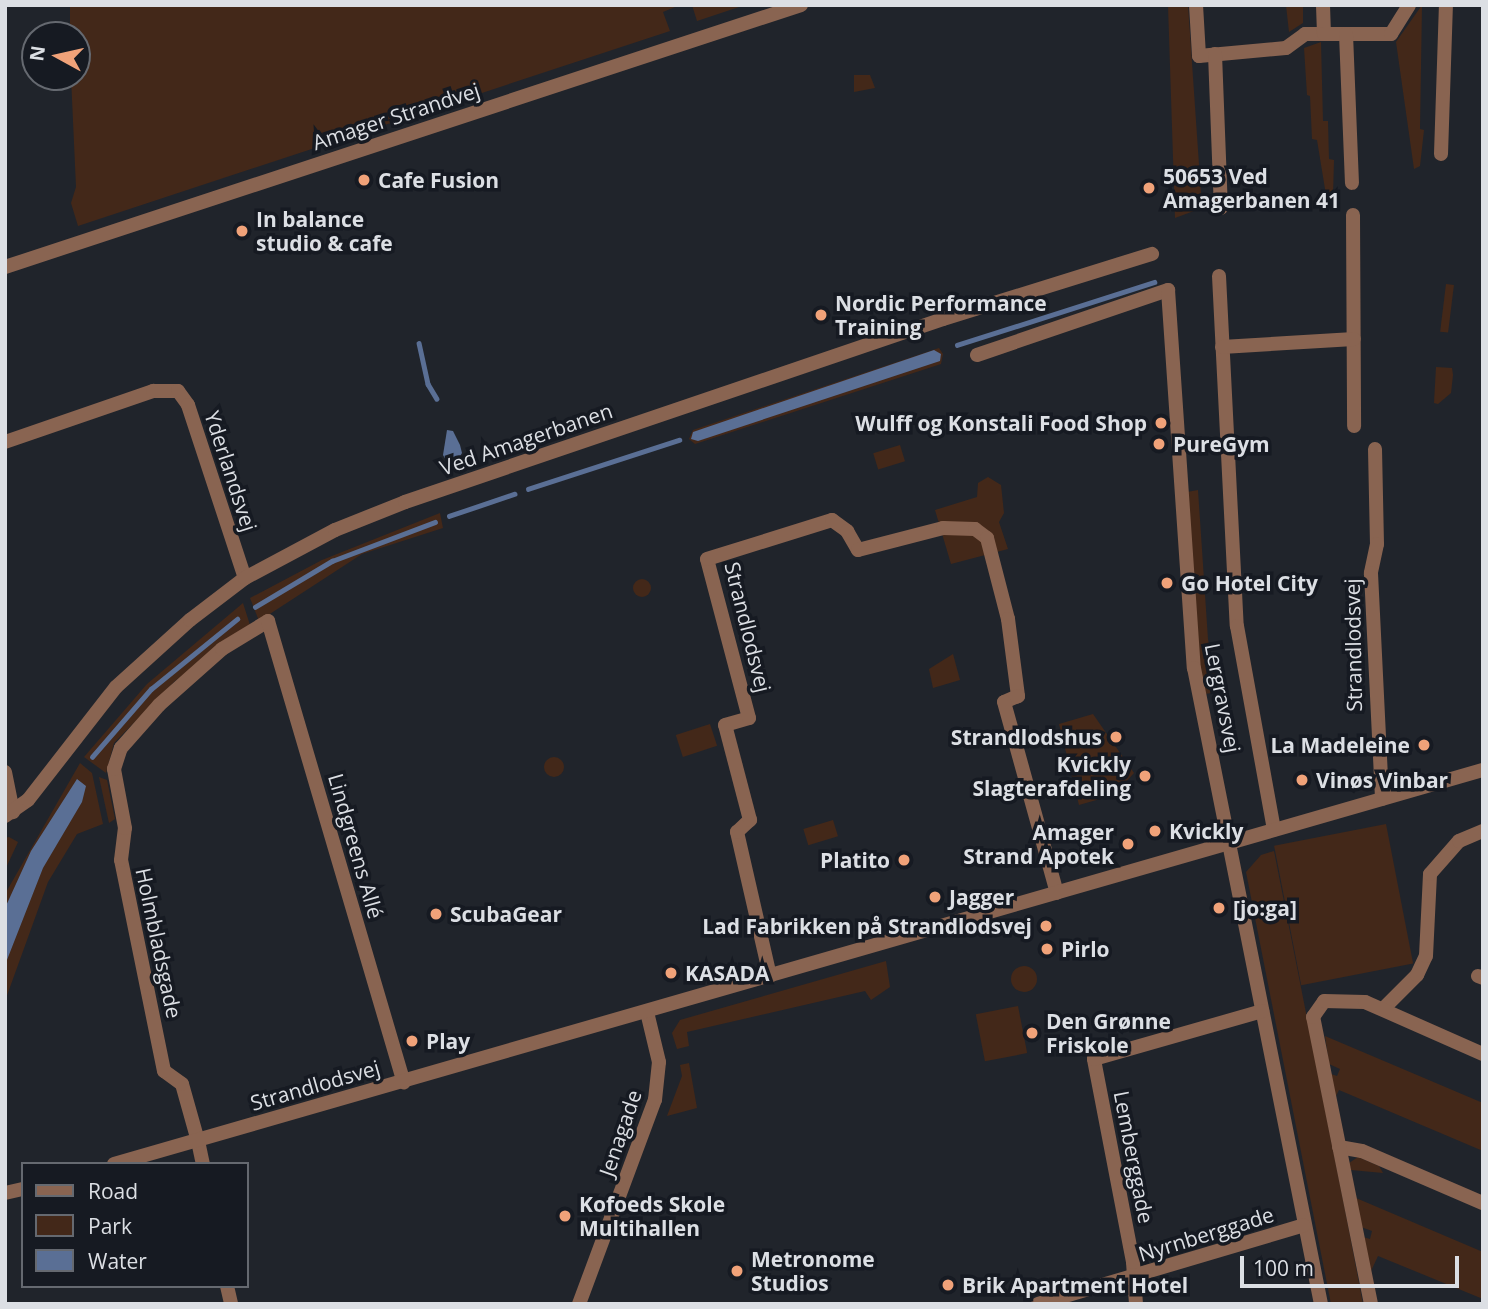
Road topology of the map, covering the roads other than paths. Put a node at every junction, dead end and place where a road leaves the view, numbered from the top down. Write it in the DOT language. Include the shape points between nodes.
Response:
graph roads {
  1 [pos="800,5"];
  2 [pos="1196,5"];
  3 [pos="1323,5"];
  4 [pos="1409,5"];
  5 [pos="1446,5"];
  6 [pos="1324,34"];
  7 [pos="1346,34"];
  8 [pos="1215,54"];
  9 [pos="1441,154"];
  10 [pos="1352,183"];
  11 [pos="1220,208"];
  12 [pos="1353,215"];
  13 [pos="1152,254"];
  14 [pos="5,267"];
  15 [pos="1219,276"];
  16 [pos="1354,339"];
  17 [pos="1222,347"];
  18 [pos="977,355"];
  19 [pos="1354,426"];
  20 [pos="5,442"];
  21 [pos="1375,449"];
  22 [pos="245,578"];
  23 [pos="268,621"];
  24 [pos="1483,770"];
  25 [pos="5,772"];
  26 [pos="1382,799"];
  27 [pos="9,814"];
  28 [pos="1274,830"];
  29 [pos="1483,831"];
  30 [pos="1230,843"];
  31 [pos="1057,893"];
  32 [pos="770,976"];
  33 [pos="1384,1008"];
  34 [pos="1262,1010"];
  35 [pos="648,1012"];
  36 [pos="1483,1054"];
  37 [pos="404,1082"];
  38 [pos="198,1141"];
  39 [pos="1339,1147"];
  40 [pos="121,1162"];
  41 [pos="203,1162"];
  42 [pos="1483,1203"];
  43 [pos="1304,1225"];
  44 [pos="1132,1278"];
  45 [pos="579,1304"];
  46 [pos="1038,1304"];
  47 [pos="1136,1304"];
  48 [pos="1321,1304"];
  49 [pos="1371,1304"];
  1 -- 14 [label="street, Amager Strandvej"];
  2 -- 8 [label="street" via="1199,56"];
  3 -- 6 [label="street"];
  4 -- 7 [label="street" via="1391,34"];
  5 -- 9 [label="street"];
  6 -- 7 [label="street"];
  6 -- 8 [label="street" via="1305,34 1286,48"];
  7 -- 10 [label="street"];
  8 -- 11 [label="street"];
  12 -- 16 [label="street"];
  13 -- 22 [label="street, Ved Amagerbanen" via="981,307 405,502 335,530"];
  15 -- 17 [label="street, Lergravsvej"];
  16 -- 17 [label="street"];
  16 -- 19 [label="street"];
  17 -- 28 [label="street, Lergravsvej" via="1237,626"];
  18 -- 30 [label="street, Lergravsvej" via="1168,290 1189,630"];
  20 -- 22 [label="street, Yderlandsvej" via="153,391 178,391 188,405"];
  21 -- 26 [label="street, Strandlodsvej" via="1377,544 1371,573"];
  22 -- 27 [label="street, Ved Amagerbanen" via="116,687 28,800"];
  23 -- 37 [label="street, Lindgreens Allé"];
  23 -- 38 [label="street, Holmbladsgade" via="222,649 159,705 121,748 114,769 125,828 121,860 164,1071 182,1084"];
  24 -- 26 [label="street, Strandlodsvej"];
  25 -- 27 [label="street"];
  26 -- 28 [label="street, Strandlodsvej"];
  28 -- 30 [label="street, Strandlodsvej"];
  29 -- 33 [label="street" via="1459,841 1430,874 1426,956 1417,975"];
  30 -- 31 [label="street, Strandlodsvej"];
  30 -- 34 [label="street, Lergravsvej"];
  31 -- 32 [label="street, Strandlodsvej"];
  31 -- 32 [label="street, Strandlodsvej" via="1004,702 1018,696 1008,619 987,538 975,529 943,528 858,550 847,530 832,520 707,558 749,718 725,725 750,820 737,832"];
  32 -- 35 [label="street, Strandlodsvej"];
  33 -- 36 [label="street"];
  33 -- 39 [label="street" via="1335,998 1324,1001 1313,1017"];
  34 -- 43 [label="street, Lergravsvej"];
  34 -- 44 [label="street, Lemberggade" via="1094,1059 1133,1262"];
  35 -- 37 [label="street, Strandlodsvej"];
  35 -- 45 [label="street, Jenagade" via="659,1062 655,1100"];
  37 -- 38 [label="street, Strandlodsvej"];
  38 -- 40 [label="street, Strandlodsvej"];
  38 -- 41 [label="street, Holmbladsgade"];
  39 -- 42 [label="street" via="1362,1150"];
  39 -- 49 [label="street"];
  43 -- 44 [label="street, Nyrnberggade"];
  43 -- 48 [label="street, Lergravsvej"];
  44 -- 46 [label="street, Nyrnberggade"];
  44 -- 47 [label="street, Lemberggade"];
}
